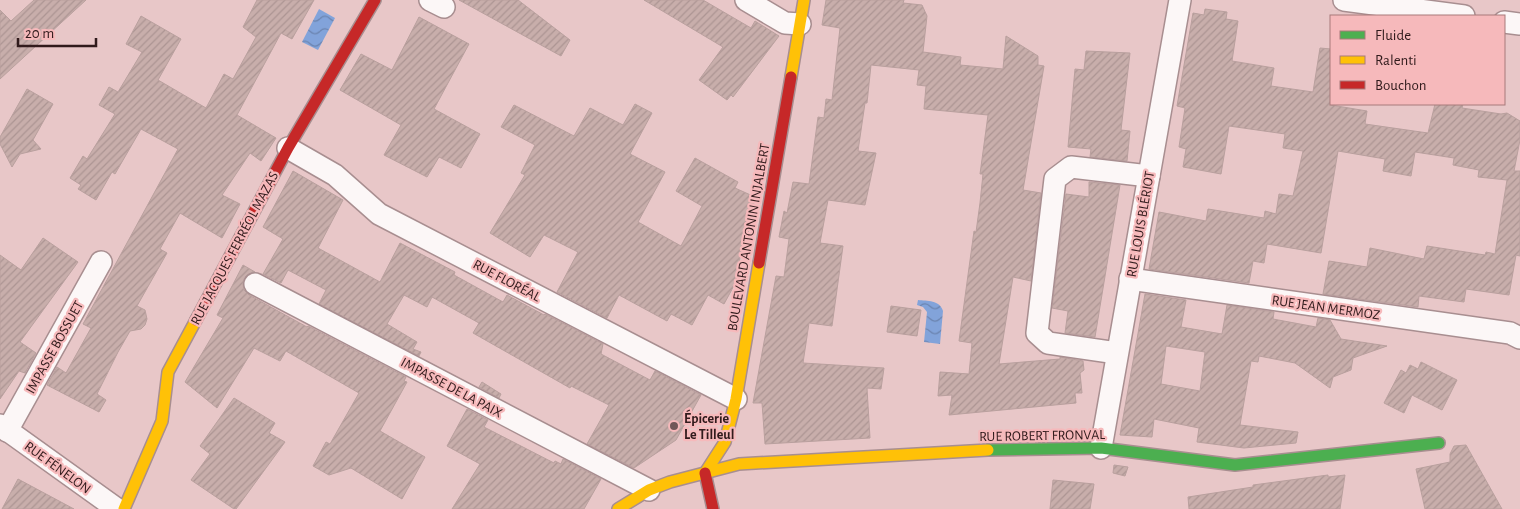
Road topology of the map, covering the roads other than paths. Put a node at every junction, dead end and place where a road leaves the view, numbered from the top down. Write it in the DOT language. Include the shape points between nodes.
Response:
graph roads {
  1 [pos="375,0"];
  2 [pos="746,0"];
  3 [pos="804,0"];
  4 [pos="1180,0"];
  5 [pos="1344,0"];
  6 [pos="1456,15"];
  7 [pos="1505,22"];
  8 [pos="800,24"];
  9 [pos="1520,24"];
  10 [pos="288,148"];
  11 [pos="1148,176"];
  12 [pos="101,262"];
  13 [pos="1130,279"];
  14 [pos="255,284"];
  15 [pos="1520,338"];
  16 [pos="1117,353"];
  17 [pos="736,399"];
  18 [pos="4,428"];
  19 [pos="1439,443"];
  20 [pos="1100,448"];
  21 [pos="705,473"];
  22 [pos="649,490"];
  23 [pos="117,509"];
  24 [pos="124,509"];
  25 [pos="618,509"];
  26 [pos="713,509"];
  1 -- 10 [label="street, RUE JACQUES FERRÉOL MAZAS"];
  2 -- 8 [label="street" via="785,23"];
  3 -- 8 [label="street, BOULEVARD ANTONIN INJALBERT"];
  4 -- 11 [label="street, RUE LOUIS BLÉRIOT"];
  5 -- 6 [label="street"];
  7 -- 9 [label="street"];
  8 -- 17 [label="street, BOULEVARD ANTONIN INJALBERT"];
  10 -- 17 [label="street, RUE FLORÉAL" via="335,175 379,214"];
  10 -- 24 [label="street, RUE JACQUES FERRÉOL MAZAS" via="168,372 162,421"];
  11 -- 13 [label="street, RUE LOUIS BLÉRIOT"];
  11 -- 16 [label="street" via="1071,167 1055,179 1036,333 1048,343"];
  12 -- 18 [label="street, IMPASSE BOSSUET"];
  13 -- 15 [label="street, RUE JEAN MERMOZ" via="1510,333"];
  13 -- 16 [label="street, RUE LOUIS BLÉRIOT"];
  14 -- 22 [label="street, IMPASSE DE LA PAIX"];
  16 -- 20 [label="street, RUE LOUIS BLÉRIOT"];
  17 -- 21 [label="street, BOULEVARD ANTONIN INJALBERT" via="725,442"];
  18 -- 23 [label="street, RUE FÉNELON"];
  19 -- 20 [label="street, RUE ROBERT FRONVAL" via="1235,465"];
  20 -- 21 [label="street, RUE ROBERT FRONVAL" via="981,450 739,464"];
  21 -- 22 [label="street, RUE ROBERT FRONVAL"];
  21 -- 26 [label="street"];
  22 -- 25 [label="street, RUE ROBERT FRONVAL"];
}
